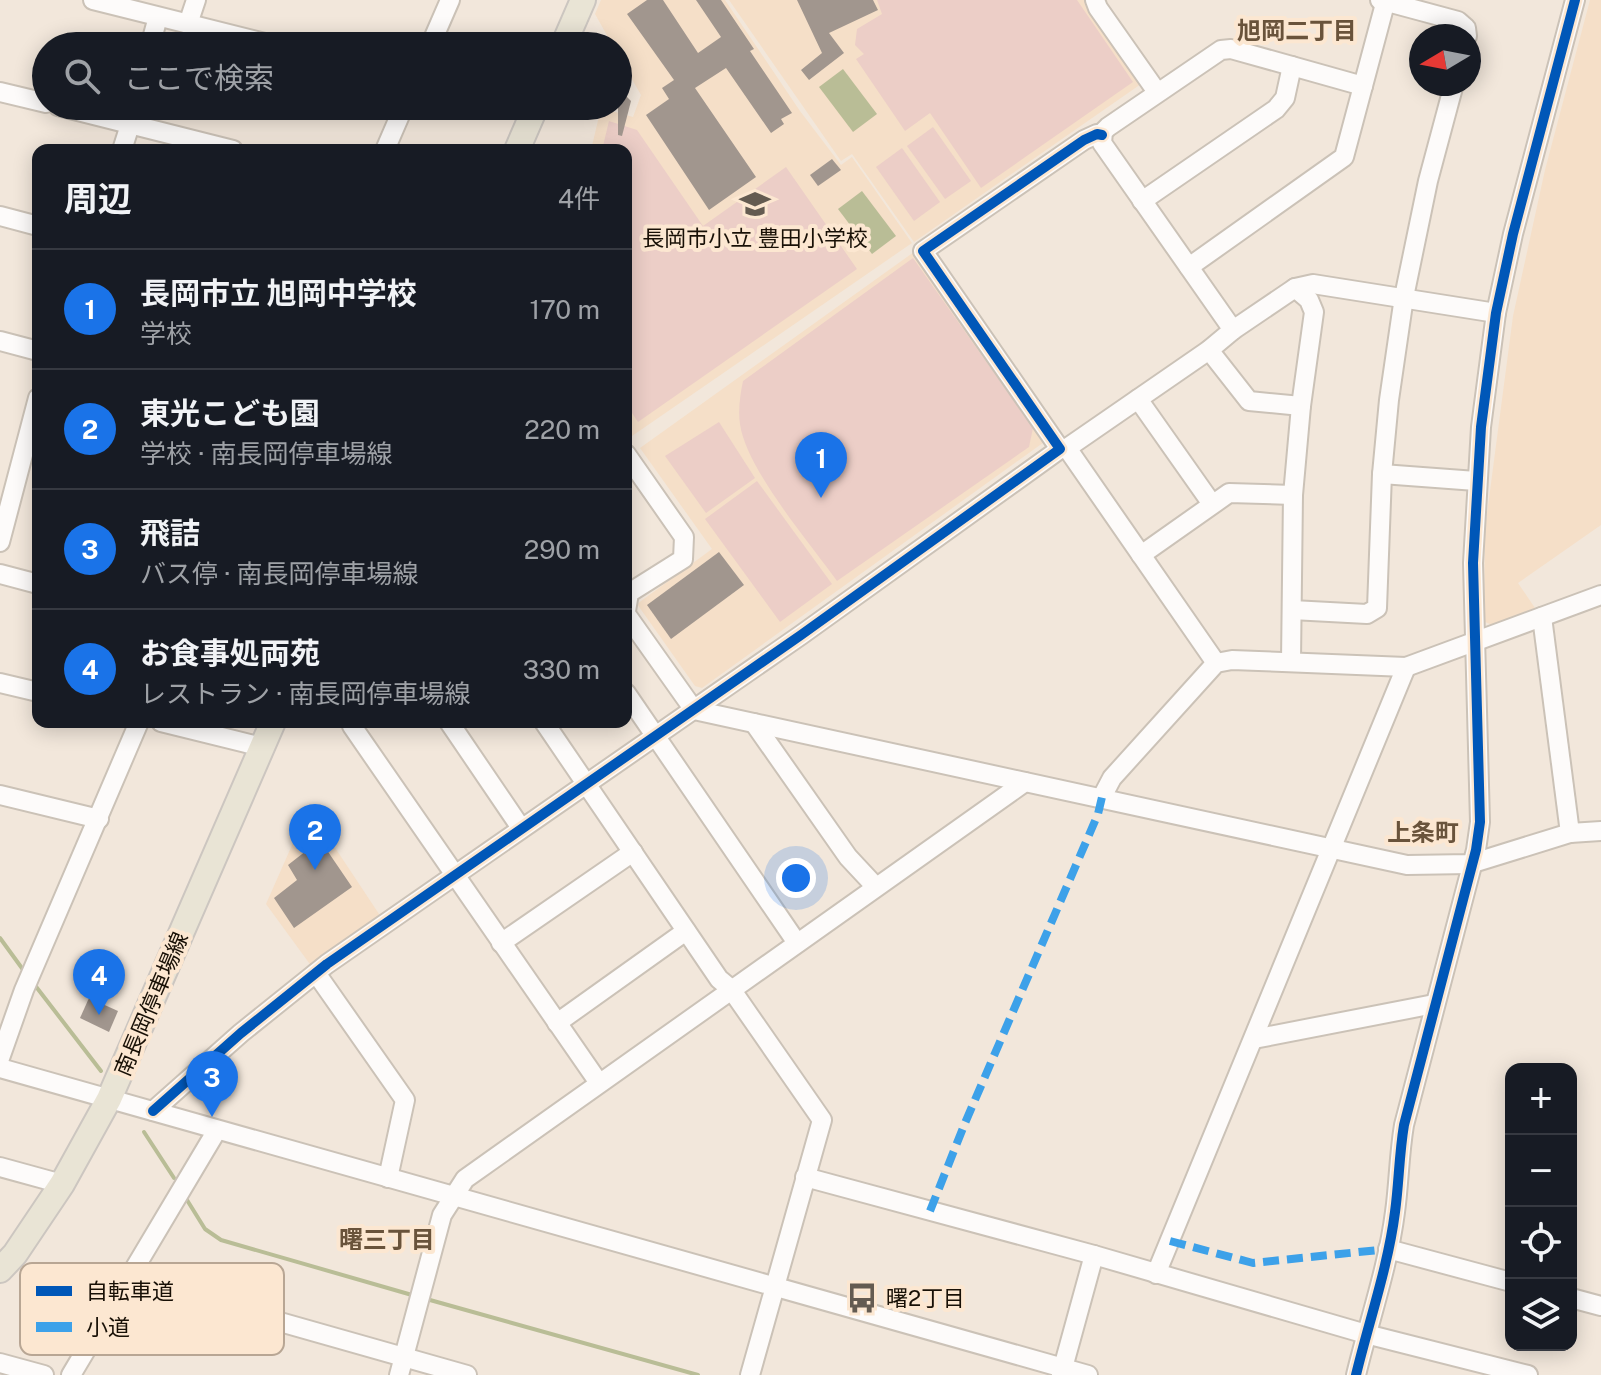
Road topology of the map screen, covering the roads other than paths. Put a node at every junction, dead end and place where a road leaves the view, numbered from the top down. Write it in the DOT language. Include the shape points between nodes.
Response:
graph roads {
  1 [pos="93,0"];
  2 [pos="196,0"];
  3 [pos="450,0"];
  4 [pos="583,0"];
  5 [pos="1095,0"];
  6 [pos="1575,0"];
  7 [pos="1384,1"];
  8 [pos="158,17"];
  9 [pos="188,24"];
  10 [pos="1461,24"];
  11 [pos="154,32"];
  12 [pos="220,32"];
  13 [pos="436,32"];
  14 [pos="569,32"];
  15 [pos="1292,66"];
  16 [pos="1363,86"];
  17 [pos="0,92"];
  18 [pos="1157,92"];
  19 [pos="1451,96"];
  20 [pos="32,100"];
  21 [pos="131,120"];
  22 [pos="147,120"];
  23 [pos="398,120"];
  24 [pos="525,120"];
  25 [pos="1102,135"];
  26 [pos="124,144"];
  27 [pos="216,144"];
  28 [pos="388,144"];
  29 [pos="519,144"];
  30 [pos="1142,201"];
  31 [pos="0,216"];
  32 [pos="32,224"];
  33 [pos="1189,267"];
  34 [pos="1295,288"];
  35 [pos="1404,297"];
  36 [pos="1496,313"];
  37 [pos="1233,330"];
  38 [pos="0,341"];
  39 [pos="32,349"];
  40 [pos="1209,350"];
  41 [pos="1138,399"];
  42 [pos="1301,406"];
  43 [pos="32,421"];
  44 [pos="1063,449"];
  45 [pos="632,463"];
  46 [pos="1382,474"];
  47 [pos="1476,481"];
  48 [pos="1293,495"];
  49 [pos="1212,504"];
  50 [pos="0,542"];
  51 [pos="1141,555"];
  52 [pos="0,574"];
  53 [pos="32,582"];
  54 [pos="632,591"];
  55 [pos="1601,595"];
  56 [pos="1292,610"];
  57 [pos="1542,617"];
  58 [pos="632,621"];
  59 [pos="1474,642"];
  60 [pos="1291,661"];
  61 [pos="1216,663"];
  62 [pos="1406,667"];
  63 [pos="0,683"];
  64 [pos="32,691"];
  65 [pos="632,702"];
  66 [pos="694,710"];
  67 [pos="754,723"];
  68 [pos="137,728"];
  69 [pos="185,728"];
  70 [pos="270,728"];
  71 [pos="353,728"];
  72 [pos="453,728"];
  73 [pos="548,728"];
  74 [pos="655,736"];
  75 [pos="262,747"];
  76 [pos="1025,782"];
  77 [pos="585,783"];
  78 [pos="0,795"];
  79 [pos="1102,797"];
  80 [pos="99,819"];
  81 [pos="521,828"];
  82 [pos="1601,831"];
  83 [pos="1570,833"];
  84 [pos="1334,849"];
  85 [pos="633,852"];
  86 [pos="1470,864"];
  87 [pos="454,875"];
  88 [pos="876,887"];
  89 [pos="686,931"];
  90 [pos="501,943"];
  91 [pos="797,943"];
  92 [pos="316,973"];
  93 [pos="731,989"];
  94 [pos="1434,1004"];
  95 [pos="557,1023"];
  96 [pos="1254,1039"];
  97 [pos="0,1058"];
  98 [pos="0,1068"];
  99 [pos="599,1083"];
  100 [pos="109,1099"];
  101 [pos="153,1111"];
  102 [pos="217,1130"];
  103 [pos="0,1167"];
  104 [pos="805,1177"];
  105 [pos="388,1178"];
  106 [pos="62,1184"];
  107 [pos="453,1196"];
  108 [pos="1388,1249"];
  109 [pos="1094,1255"];
  110 [pos="5,1258"];
  111 [pos="138,1263"];
  112 [pos="1156,1274"];
  113 [pos="1505,1280"];
  114 [pos="774,1286"];
  115 [pos="1577,1300"];
  116 [pos="1601,1306"];
  117 [pos="284,1329"];
  118 [pos="1366,1334"];
  119 [pos="83,1355"];
  120 [pos="0,1363"];
  121 [pos="402,1366"];
  122 [pos="1062,1372"];
  123 [pos="44,1375"];
  124 [pos="71,1375"];
  125 [pos="467,1375"];
  126 [pos="750,1375"];
  127 [pos="1088,1375"];
  128 [pos="1356,1375"];
  129 [pos="1528,1375"];
  1 -- 8 [label="street"];
  2 -- 9 [label="street"];
  3 -- 13 [label="street"];
  4 -- 14 [label="main road"];
  5 -- 18 [label="street"];
  6 -- 36 [label="street"];
  7 -- 10 [label="street"];
  7 -- 16 [label="street"];
  8 -- 9 [label="street"];
  8 -- 11 [label="street"];
  9 -- 12 [label="street"];
  15 -- 16 [label="street"];
  15 -- 18 [label="street" via="1226,48"];
  15 -- 30 [label="street" via="1285,98 1276,109"];
  16 -- 33 [label="street" via="1344,157"];
  17 -- 20 [label="street"];
  18 -- 25 [label="street"];
  19 -- 35 [label="street"];
  21 -- 26 [label="street"];
  22 -- 27 [label="street"];
  23 -- 28 [label="street"];
  24 -- 29 [label="main road"];
  25 -- 30 [label="street" via="1102,143"];
  25 -- 44 [label="street" via="1084,140 923,251"];
  30 -- 33 [label="street"];
  31 -- 32 [label="street"];
  33 -- 37 [label="street"];
  34 -- 35 [label="street" via="1323,283"];
  34 -- 37 [label="street"];
  34 -- 42 [label="street" via="1314,312"];
  35 -- 36 [label="street"];
  35 -- 46 [label="street"];
  36 -- 47 [label="street"];
  37 -- 40 [label="street"];
  38 -- 39 [label="street"];
  40 -- 41 [label="street"];
  40 -- 42 [label="street" via="1249,401"];
  41 -- 44 [label="street"];
  41 -- 49 [label="street"];
  42 -- 48 [label="street"];
  43 -- 50 [label="street"];
  44 -- 51 [label="street"];
  44 -- 66 [label="street"];
  45 -- 54 [label="street" via="684,537 683,559"];
  46 -- 47 [label="street"];
  46 -- 56 [label="street" via="1377,608 1367,614"];
  47 -- 59 [label="street"];
  48 -- 49 [label="street" via="1236,492"];
  48 -- 56 [label="street"];
  49 -- 51 [label="street"];
  51 -- 61 [label="street"];
  52 -- 53 [label="street"];
  55 -- 57 [label="street"];
  56 -- 60 [label="street"];
  57 -- 59 [label="street"];
  57 -- 83 [label="street"];
  58 -- 66 [label="street"];
  59 -- 62 [label="street"];
  59 -- 86 [label="street" via="1481,795"];
  60 -- 61 [label="street"];
  60 -- 62 [label="street"];
  61 -- 79 [label="street" via="1112,778"];
  62 -- 84 [label="street"];
  63 -- 64 [label="street"];
  65 -- 74 [label="street"];
  66 -- 67 [label="street"];
  66 -- 74 [label="street"];
  67 -- 76 [label="street"];
  67 -- 88 [label="street" via="848,857"];
  68 -- 80 [label="street"];
  69 -- 75 [label="street"];
  70 -- 75 [label="main road, 南長岡停車場線"];
  71 -- 87 [label="street"];
  72 -- 81 [label="street"];
  73 -- 77 [label="street"];
  74 -- 77 [label="street"];
  74 -- 91 [label="street"];
  75 -- 100 [label="main road, 南長岡停車場線"];
  76 -- 79 [label="street"];
  76 -- 88 [label="street"];
  77 -- 81 [label="street"];
  77 -- 85 [label="street"];
  78 -- 80 [label="street"];
  79 -- 84 [label="street"];
  80 -- 97 [label="street"];
  81 -- 87 [label="street"];
  82 -- 83 [label="street"];
  83 -- 86 [label="street"];
  84 -- 86 [label="street" via="1407,865"];
  84 -- 96 [label="street"];
  85 -- 89 [label="street"];
  85 -- 90 [label="street"];
  86 -- 94 [label="street"];
  87 -- 90 [label="street"];
  87 -- 92 [label="street"];
  88 -- 91 [label="street"];
  89 -- 93 [label="street"];
  89 -- 95 [label="street"];
  90 -- 95 [label="street"];
  91 -- 93 [label="street"];
  92 -- 101 [label="street"];
  92 -- 105 [label="street" via="405,1100"];
  93 -- 99 [label="street"];
  93 -- 104 [label="street" via="822,1120"];
  94 -- 96 [label="street"];
  94 -- 108 [label="street" via="1404,1125"];
  95 -- 99 [label="street"];
  96 -- 112 [label="street"];
  98 -- 100 [label="street"];
  99 -- 107 [label="street" via="465,1179"];
  100 -- 101 [label="street"];
  100 -- 106 [label="main road, 南長岡停車場線"];
  101 -- 102 [label="street"];
  102 -- 105 [label="street"];
  102 -- 111 [label="street"];
  103 -- 106 [label="street"];
  104 -- 109 [label="street"];
  104 -- 114 [label="street"];
  105 -- 107 [label="street"];
  106 -- 110 [label="main road, 南長岡停車場線"];
  107 -- 114 [label="street"];
  107 -- 121 [label="street" via="442,1215"];
  108 -- 113 [label="street"];
  108 -- 118 [label="street"];
  109 -- 112 [label="street"];
  109 -- 122 [label="street"];
  112 -- 118 [label="street"];
  114 -- 122 [label="street"];
  114 -- 126 [label="street"];
  115 -- 116 [label="street"];
  117 -- 121 [label="street"];
  118 -- 128 [label="street"];
  118 -- 129 [label="street"];
  119 -- 124 [label="street"];
  120 -- 123 [label="street"];
  121 -- 125 [label="street"];
  122 -- 127 [label="street"];
}
